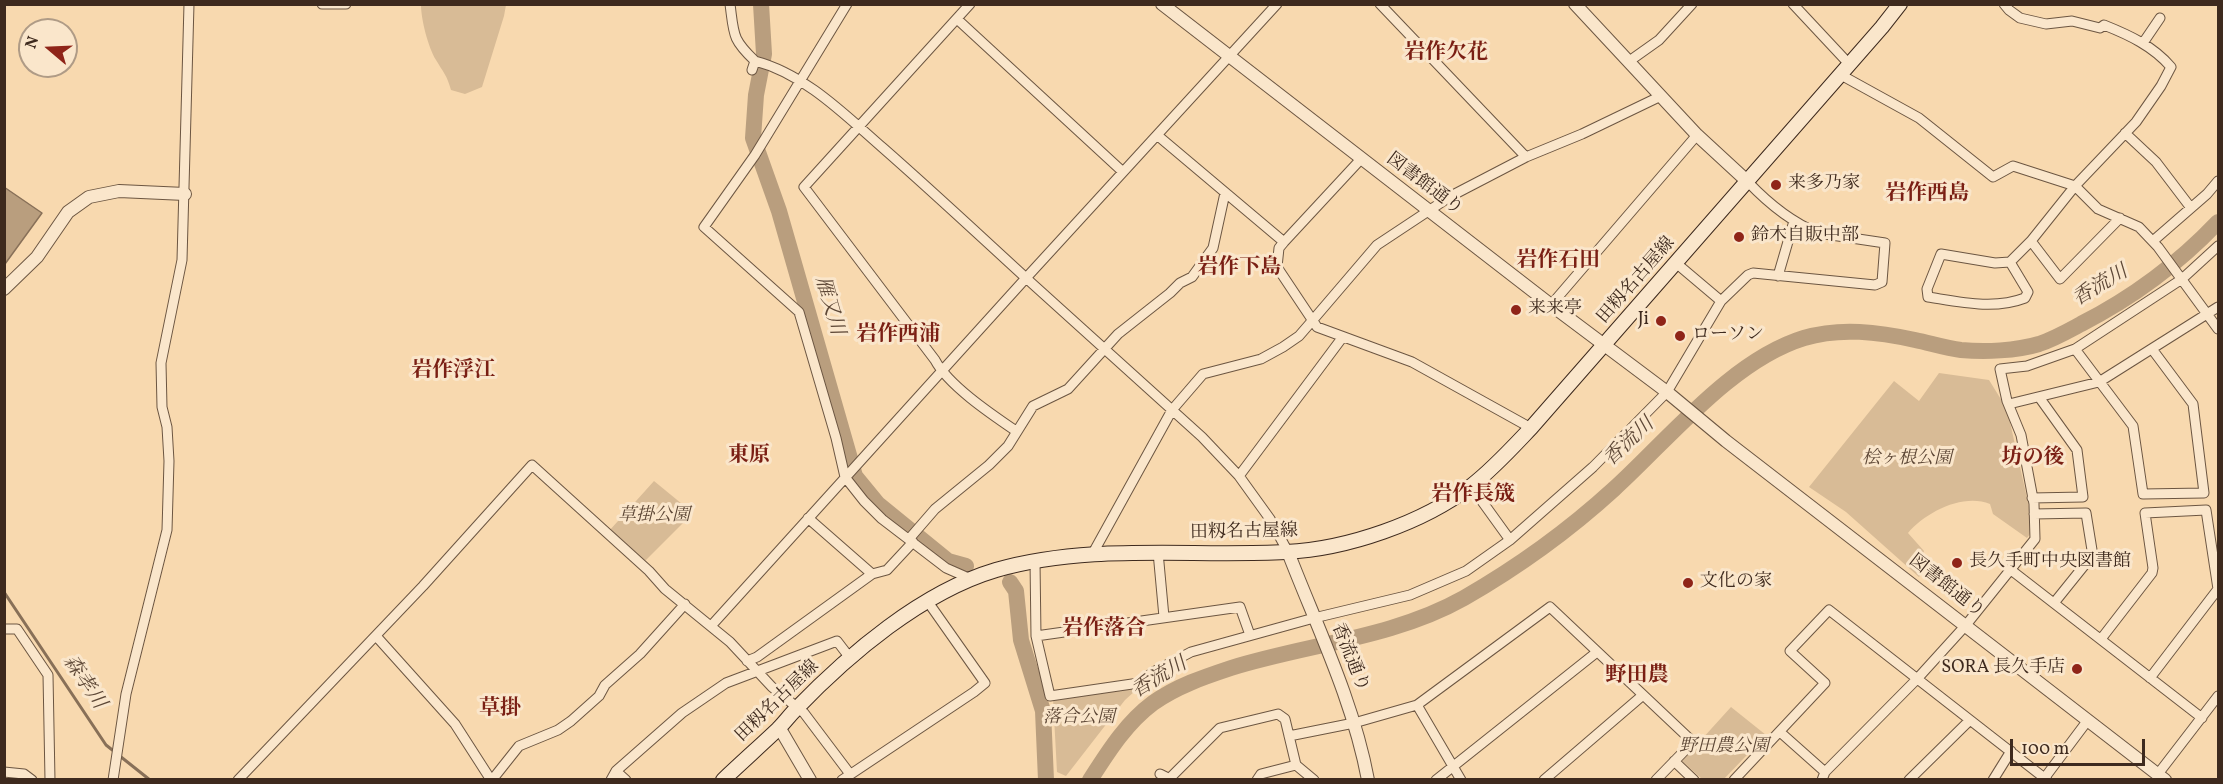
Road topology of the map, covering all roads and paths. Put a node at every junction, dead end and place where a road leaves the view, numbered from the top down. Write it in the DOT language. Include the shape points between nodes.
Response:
graph roads {
  1 [pos="189,4"];
  2 [pos="322,4"];
  3 [pos="346,4"];
  4 [pos="730,4"];
  5 [pos="847,4"];
  6 [pos="970,4"];
  7 [pos="1161,4"];
  8 [pos="1277,4"];
  9 [pos="1380,4"];
  10 [pos="1575,4"];
  11 [pos="1692,4"];
  12 [pos="1793,4"];
  13 [pos="1900,4"];
  14 [pos="2004,4"];
  15 [pos="2160,18"];
  16 [pos="957,19"];
  17 [pos="2144,43"];
  18 [pos="1230,57"];
  19 [pos="1628,62"];
  20 [pos="1846,70"];
  21 [pos="801,82"];
  22 [pos="1661,96"];
  23 [pos="858,127"];
  24 [pos="2125,133"];
  25 [pos="1157,135"];
  26 [pos="1697,135"];
  27 [pos="1526,157"];
  28 [pos="1361,159"];
  29 [pos="1124,172"];
  30 [pos="2218,181"];
  31 [pos="1748,182"];
  32 [pos="2074,186"];
  33 [pos="1226,193"];
  34 [pos="185,194"];
  35 [pos="2191,208"];
  36 [pos="1430,211"];
  37 [pos="2120,218"];
  38 [pos="1794,221"];
  39 [pos="2031,241"];
  40 [pos="1284,242"];
  41 [pos="2155,244"];
  42 [pos="2218,246"];
  43 [pos="2010,262"];
  44 [pos="1676,263"];
  45 [pos="1778,276"];
  46 [pos="2180,277"];
  47 [pos="1026,278"];
  48 [pos="4,290"];
  49 [pos="1721,301"];
  50 [pos="1551,306"];
  51 [pos="2218,307"];
  52 [pos="2208,315"];
  53 [pos="1312,321"];
  54 [pos="2218,329"];
  55 [pos="1342,338"];
  56 [pos="1605,345"];
  57 [pos="1105,348"];
  58 [pos="2075,349"];
  59 [pos="2152,349"];
  60 [pos="941,372"];
  61 [pos="2099,382"];
  62 [pos="1667,392"];
  63 [pos="2039,397"];
  64 [pos="2009,404"];
  65 [pos="1172,410"];
  66 [pos="1531,428"];
  67 [pos="1016,431"];
  68 [pos="1239,476"];
  69 [pos="845,477"];
  70 [pos="1471,486"];
  71 [pos="2032,498"];
  72 [pos="2034,514"];
  73 [pos="808,518"];
  74 [pos="911,540"];
  75 [pos="1510,540"];
  76 [pos="1158,552"];
  77 [pos="1288,552"];
  78 [pos="1093,553"];
  79 [pos="1035,561"];
  80 [pos="2011,570"];
  81 [pos="872,574"];
  82 [pos="971,579"];
  83 [pos="928,602"];
  84 [pos="2054,603"];
  85 [pos="685,604"];
  86 [pos="1164,617"];
  87 [pos="1315,621"];
  88 [pos="1966,625"];
  89 [pos="711,626"];
  90 [pos="4,629"];
  91 [pos="1250,635"];
  92 [pos="376,636"];
  93 [pos="1036,636"];
  94 [pos="2101,639"];
  95 [pos="1597,652"];
  96 [pos="850,658"];
  97 [pos="747,661"];
  98 [pos="757,672"];
  99 [pos="2150,678"];
  100 [pos="1917,679"];
  101 [pos="1642,695"];
  102 [pos="2218,696"];
  103 [pos="1417,705"];
  104 [pos="796,708"];
  105 [pos="2202,718"];
  106 [pos="1970,720"];
  107 [pos="2088,720"];
  108 [pos="1354,723"];
  109 [pos="779,728"];
  110 [pos="1780,732"];
  111 [pos="1289,736"];
  112 [pos="2012,751"];
  113 [pos="1674,761"];
  114 [pos="1296,765"];
  115 [pos="1454,765"];
  116 [pos="4,772"];
  117 [pos="1160,774"];
  118 [pos="613,775"];
  119 [pos="1824,776"];
  120 [pos="846,777"];
  121 [pos="2162,777"];
  122 [pos="725,779"];
  123 [pos="1171,779"];
  124 [pos="2045,779"];
  125 [pos="32,780"];
  126 [pos="50,780"];
  127 [pos="113,780"];
  128 [pos="238,780"];
  129 [pos="491,780"];
  130 [pos="626,780"];
  131 [pos="810,780"];
  132 [pos="1257,780"];
  133 [pos="1314,780"];
  134 [pos="1368,780"];
  135 [pos="1436,780"];
  136 [pos="1461,780"];
  137 [pos="1544,780"];
  138 [pos="1656,780"];
  139 [pos="1694,780"];
  140 [pos="1734,780"];
  141 [pos="1909,780"];
  142 [pos="1993,780"];
  1 -- 34 [label="street"];
  2 -- 3 [label="street"];
  4 -- 21 [label="street" via="734,36 754,64 775,66"];
  5 -- 21 [label="street"];
  6 -- 16 [label="street"];
  7 -- 18 [label="street, 図書館通り"];
  8 -- 18 [label="street"];
  9 -- 27 [label="street"];
  10 -- 19 [label="street"];
  11 -- 19 [label="street" via="1659,40"];
  12 -- 20 [label="street"];
  13 -- 20 [label="main road, 田籾名古屋線"];
  14 -- 17 [label="street" via="2020,18 2046,24 2072,21 2100,28 2104,25"];
  15 -- 17 [label="street"];
  16 -- 23 [label="street"];
  16 -- 29 [label="street"];
  17 -- 24 [label="street" via="2170,67 2161,86"];
  18 -- 25 [label="street"];
  18 -- 28 [label="street, 図書館通り"];
  19 -- 22 [label="street"];
  20 -- 31 [label="main road, 田籾名古屋線"];
  20 -- 32 [label="street" via="1919,118 1993,177 2013,165"];
  21 -- 23 [label="street"];
  21 -- 69 [label="street" via="704,227 799,312"];
  22 -- 26 [label="street"];
  22 -- 27 [label="street"];
  23 -- 47 [label="street"];
  23 -- 60 [label="street" via="804,187"];
  24 -- 32 [label="street"];
  24 -- 35 [label="street" via="2156,162"];
  25 -- 29 [label="street"];
  25 -- 33 [label="street"];
  26 -- 31 [label="street"];
  26 -- 50 [label="street"];
  27 -- 36 [label="street"];
  28 -- 36 [label="street, 図書館通り"];
  28 -- 40 [label="street"];
  29 -- 47 [label="street"];
  30 -- 35 [label="street"];
  31 -- 38 [label="street"];
  31 -- 44 [label="main road, 田籾名古屋線"];
  32 -- 37 [label="street" via="2098,209"];
  32 -- 39 [label="street"];
  33 -- 40 [label="street"];
  33 -- 57 [label="street" via="1213,248 1192,277"];
  34 -- 48 [label="street" via="119,192 89,197 68,212 37,257"];
  34 -- 127 [label="street" via="182,260 160,377 169,461 168,530 126,694"];
  35 -- 41 [label="street"];
  36 -- 50 [label="street, 図書館通り"];
  36 -- 53 [label="street" via="1377,245"];
  37 -- 39 [label="street" via="2060,279"];
  37 -- 41 [label="street" via="2139,227"];
  38 -- 45 [label="street"];
  38 -- 45 [label="street" via="1818,233 1885,243 1882,282 1875,285"];
  39 -- 43 [label="street"];
  40 -- 53 [label="street" via="1279,248 1277,267"];
  41 -- 46 [label="street"];
  42 -- 46 [label="street"];
  43 -- 43 [label="street" via="1941,254 1927,289 1928,297 1983,304 2010,304 2025,298 2028,292"];
  44 -- 49 [label="street"];
  44 -- 56 [label="main road, 田籾名古屋線"];
  45 -- 49 [label="street" via="1753,273"];
  46 -- 52 [label="street"];
  46 -- 58 [label="street"];
  47 -- 57 [label="street"];
  47 -- 60 [label="street"];
  49 -- 62 [label="street"];
  50 -- 56 [label="street, 図書館通り"];
  51 -- 52 [label="street"];
  52 -- 54 [label="street"];
  52 -- 59 [label="street"];
  53 -- 55 [label="street"];
  53 -- 65 [label="street" via="1299,336 1273,353 1203,374"];
  55 -- 66 [label="street" via="1412,362"];
  55 -- 68 [label="street"];
  56 -- 62 [label="street, 図書館通り"];
  56 -- 66 [label="main road, 田籾名古屋線"];
  57 -- 65 [label="street"];
  57 -- 67 [label="street" via="1068,389 1033,406"];
  58 -- 61 [label="street"];
  58 -- 64 [label="street" via="2027,366 2000,369"];
  59 -- 61 [label="street"];
  59 -- 61 [label="street" via="2193,404 2204,493 2143,494 2133,426"];
  60 -- 67 [label="street"];
  60 -- 69 [label="street"];
  61 -- 63 [label="street"];
  62 -- 75 [label="street" via="1593,467"];
  62 -- 88 [label="street, 図書館通り"];
  63 -- 64 [label="street"];
  63 -- 71 [label="street" via="2077,450 2083,497"];
  64 -- 71 [label="street" via="2021,435"];
  65 -- 68 [label="street"];
  65 -- 78 [label="street"];
  66 -- 70 [label="main road, 田籾名古屋線"];
  67 -- 74 [label="street" via="1008,446 935,509"];
  68 -- 77 [label="street"];
  69 -- 73 [label="street"];
  69 -- 74 [label="street" via="870,507"];
  70 -- 75 [label="street"];
  70 -- 77 [label="main road, 田籾名古屋線" via="1426,513 1368,537"];
  71 -- 72 [label="street"];
  72 -- 80 [label="street" via="2036,539"];
  72 -- 84 [label="street" via="2086,513 2091,557"];
  73 -- 81 [label="street"];
  73 -- 89 [label="street"];
  74 -- 81 [label="street" via="887,570"];
  74 -- 82 [label="street" via="946,568"];
  75 -- 87 [label="street" via="1466,572 1410,595"];
  76 -- 77 [label="main road, 田籾名古屋線"];
  76 -- 78 [label="main road, 田籾名古屋線"];
  76 -- 86 [label="street"];
  77 -- 87 [label="street, 香流通り"];
  78 -- 79 [label="main road, 田籾名古屋線"];
  79 -- 82 [label="main road, 田籾名古屋線"];
  79 -- 93 [label="street"];
  80 -- 84 [label="street"];
  80 -- 88 [label="street"];
  81 -- 97 [label="street"];
  82 -- 83 [label="main road, 田籾名古屋線"];
  83 -- 96 [label="main road, 田籾名古屋線"];
  83 -- 120 [label="street" via="985,683"];
  84 -- 94 [label="street"];
  85 -- 89 [label="street"];
  85 -- 92 [label="street" via="532,465"];
  85 -- 129 [label="street" via="577,716 519,746"];
  86 -- 91 [label="street" via="1240,607"];
  86 -- 93 [label="street"];
  87 -- 91 [label="street"];
  87 -- 108 [label="street, 香流通り"];
  88 -- 100 [label="street"];
  88 -- 107 [label="street, 図書館通り"];
  89 -- 97 [label="street"];
  90 -- 126 [label="street" via="16,628 48,675"];
  91 -- 93 [label="street" via="1191,652 1139,683 1050,696"];
  92 -- 128 [label="street"];
  92 -- 129 [label="street" via="455,724"];
  94 -- 99 [label="street"];
  94 -- 99 [label="street" via="2152,573 2145,513 2206,510 2218,589"];
  95 -- 101 [label="street"];
  95 -- 103 [label="street" via="1550,608"];
  95 -- 115 [label="street"];
  96 -- 98 [label="street" via="837,641"];
  96 -- 104 [label="main road, 田籾名古屋線"];
  97 -- 98 [label="street"];
  98 -- 104 [label="street"];
  98 -- 118 [label="street" via="726,683 682,713"];
  99 -- 105 [label="street"];
  100 -- 106 [label="street"];
  100 -- 110 [label="street" via="1828,610 1790,651 1825,683"];
  100 -- 119 [label="street"];
  101 -- 113 [label="street" via="1693,742"];
  101 -- 137 [label="street"];
  102 -- 105 [label="street"];
  103 -- 108 [label="street"];
  103 -- 115 [label="street"];
  104 -- 109 [label="main road, 田籾名古屋線"];
  104 -- 120 [label="street" via="804,713"];
  105 -- 121 [label="street"];
  106 -- 112 [label="street"];
  106 -- 141 [label="street"];
  107 -- 121 [label="street, 図書館通り"];
  107 -- 124 [label="street"];
  108 -- 111 [label="street"];
  108 -- 134 [label="street, 香流通り"];
  109 -- 122 [label="main road, 田籾名古屋線"];
  109 -- 131 [label="street"];
  110 -- 119 [label="street"];
  110 -- 140 [label="street"];
  111 -- 114 [label="street"];
  111 -- 123 [label="street" via="1285,719 1278,714 1220,728"];
  112 -- 124 [label="street"];
  112 -- 142 [label="street"];
  113 -- 138 [label="street"];
  113 -- 139 [label="street"];
  114 -- 132 [label="street" via="1261,774"];
  114 -- 133 [label="street"];
  115 -- 135 [label="street"];
  115 -- 136 [label="street"];
  116 -- 125 [label="street" via="24,774"];
  117 -- 123 [label="street"];
  118 -- 130 [label="street"];
}
